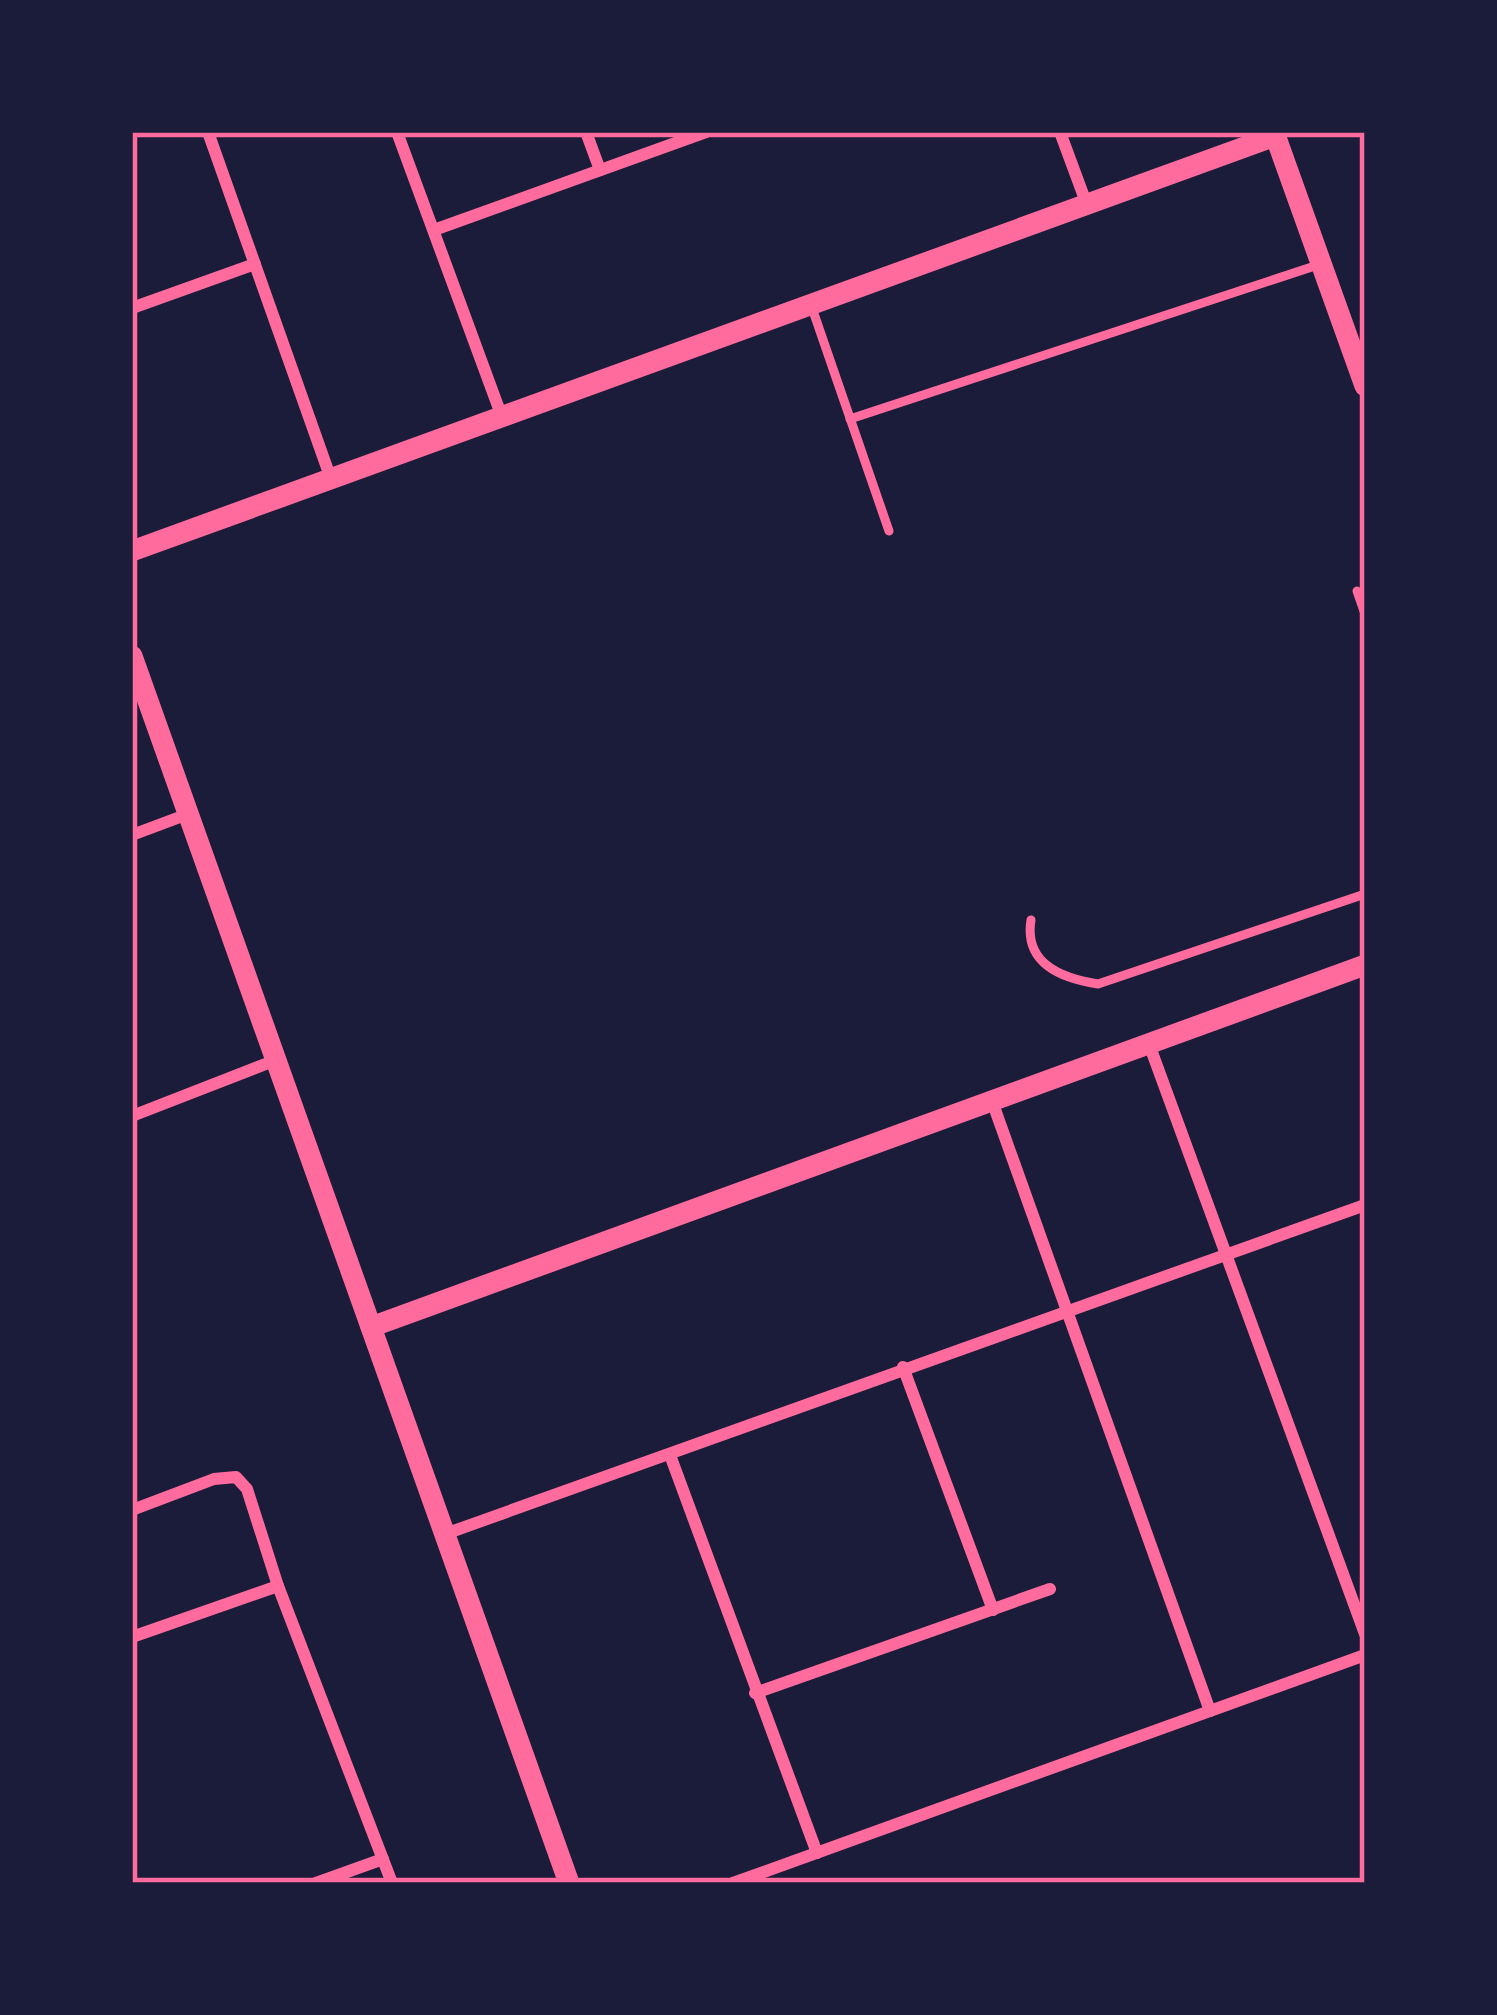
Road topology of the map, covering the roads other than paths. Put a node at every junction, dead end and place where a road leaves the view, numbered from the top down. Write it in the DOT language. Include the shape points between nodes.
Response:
graph roads {
  1 [pos="208,132"];
  2 [pos="397,132"];
  3 [pos="586,132"];
  4 [pos="706,132"];
  5 [pos="1060,132"];
  6 [pos="1274,134"];
  7 [pos="600,170"];
  8 [pos="1087,205"];
  9 [pos="434,230"];
  10 [pos="255,264"];
  11 [pos="1321,264"];
  12 [pos="811,305"];
  13 [pos="132,308"];
  14 [pos="1365,386"];
  15 [pos="502,417"];
  16 [pos="850,419"];
  17 [pos="331,479"];
  18 [pos="889,531"];
  19 [pos="132,551"];
  20 [pos="1357,591"];
  21 [pos="1365,614"];
  22 [pos="132,656"];
  23 [pos="188,814"];
  24 [pos="132,835"];
  25 [pos="1365,894"];
  26 [pos="1031,920"];
  27 [pos="1365,965"];
  28 [pos="1149,1044"];
  29 [pos="276,1060"];
  30 [pos="992,1101"];
  31 [pos="132,1116"];
  32 [pos="1362,1206"];
  33 [pos="1365,1222"];
  34 [pos="1227,1256"];
  35 [pos="1067,1309"];
  36 [pos="371,1327"];
  37 [pos="903,1367"];
  38 [pos="670,1455"];
  39 [pos="132,1510"];
  40 [pos="445,1534"];
  41 [pos="278,1586"];
  42 [pos="1050,1589"];
  43 [pos="993,1610"];
  44 [pos="1365,1634"];
  45 [pos="132,1637"];
  46 [pos="1365,1655"];
  47 [pos="755,1693"];
  48 [pos="1210,1711"];
  49 [pos="818,1852"];
  50 [pos="383,1859"];
  51 [pos="316,1883"];
  52 [pos="392,1883"];
  53 [pos="569,1883"];
  54 [pos="733,1883"];
  1 -- 10 [label="street"];
  2 -- 9 [label="street"];
  3 -- 7 [label="street"];
  4 -- 7 [label="street"];
  5 -- 8 [label="street"];
  6 -- 8 [label="street"];
  6 -- 11 [label="street"];
  7 -- 9 [label="street"];
  8 -- 12 [label="street"];
  9 -- 15 [label="street"];
  10 -- 13 [label="street"];
  10 -- 17 [label="street"];
  11 -- 14 [label="street"];
  11 -- 16 [label="lane"];
  12 -- 15 [label="street"];
  12 -- 16 [label="lane"];
  15 -- 17 [label="street"];
  16 -- 18 [label="lane"];
  17 -- 19 [label="street"];
  20 -- 21 [label="lane"];
  22 -- 23 [label="street"];
  23 -- 24 [label="street"];
  23 -- 29 [label="street"];
  25 -- 26 [label="lane" via="1098,984 1061,975 1036,958"];
  27 -- 28 [label="street"];
  28 -- 30 [label="street"];
  28 -- 34 [label="street"];
  29 -- 31 [label="street"];
  29 -- 36 [label="street"];
  30 -- 35 [label="street"];
  30 -- 36 [label="street"];
  32 -- 33 [label="street"];
  32 -- 34 [label="street"];
  34 -- 35 [label="street"];
  34 -- 44 [label="street"];
  35 -- 37 [label="street"];
  35 -- 48 [label="street"];
  36 -- 40 [label="street"];
  37 -- 38 [label="street"];
  37 -- 43 [label="street"];
  38 -- 40 [label="street"];
  38 -- 47 [label="street"];
  39 -- 41 [label="street" via="236,1477"];
  40 -- 53 [label="street"];
  41 -- 45 [label="street"];
  41 -- 50 [label="street"];
  42 -- 43 [label="street"];
  43 -- 47 [label="street"];
  46 -- 48 [label="street"];
  47 -- 49 [label="street"];
  48 -- 49 [label="street"];
  49 -- 54 [label="street"];
  50 -- 51 [label="street"];
  50 -- 52 [label="street"];
}
